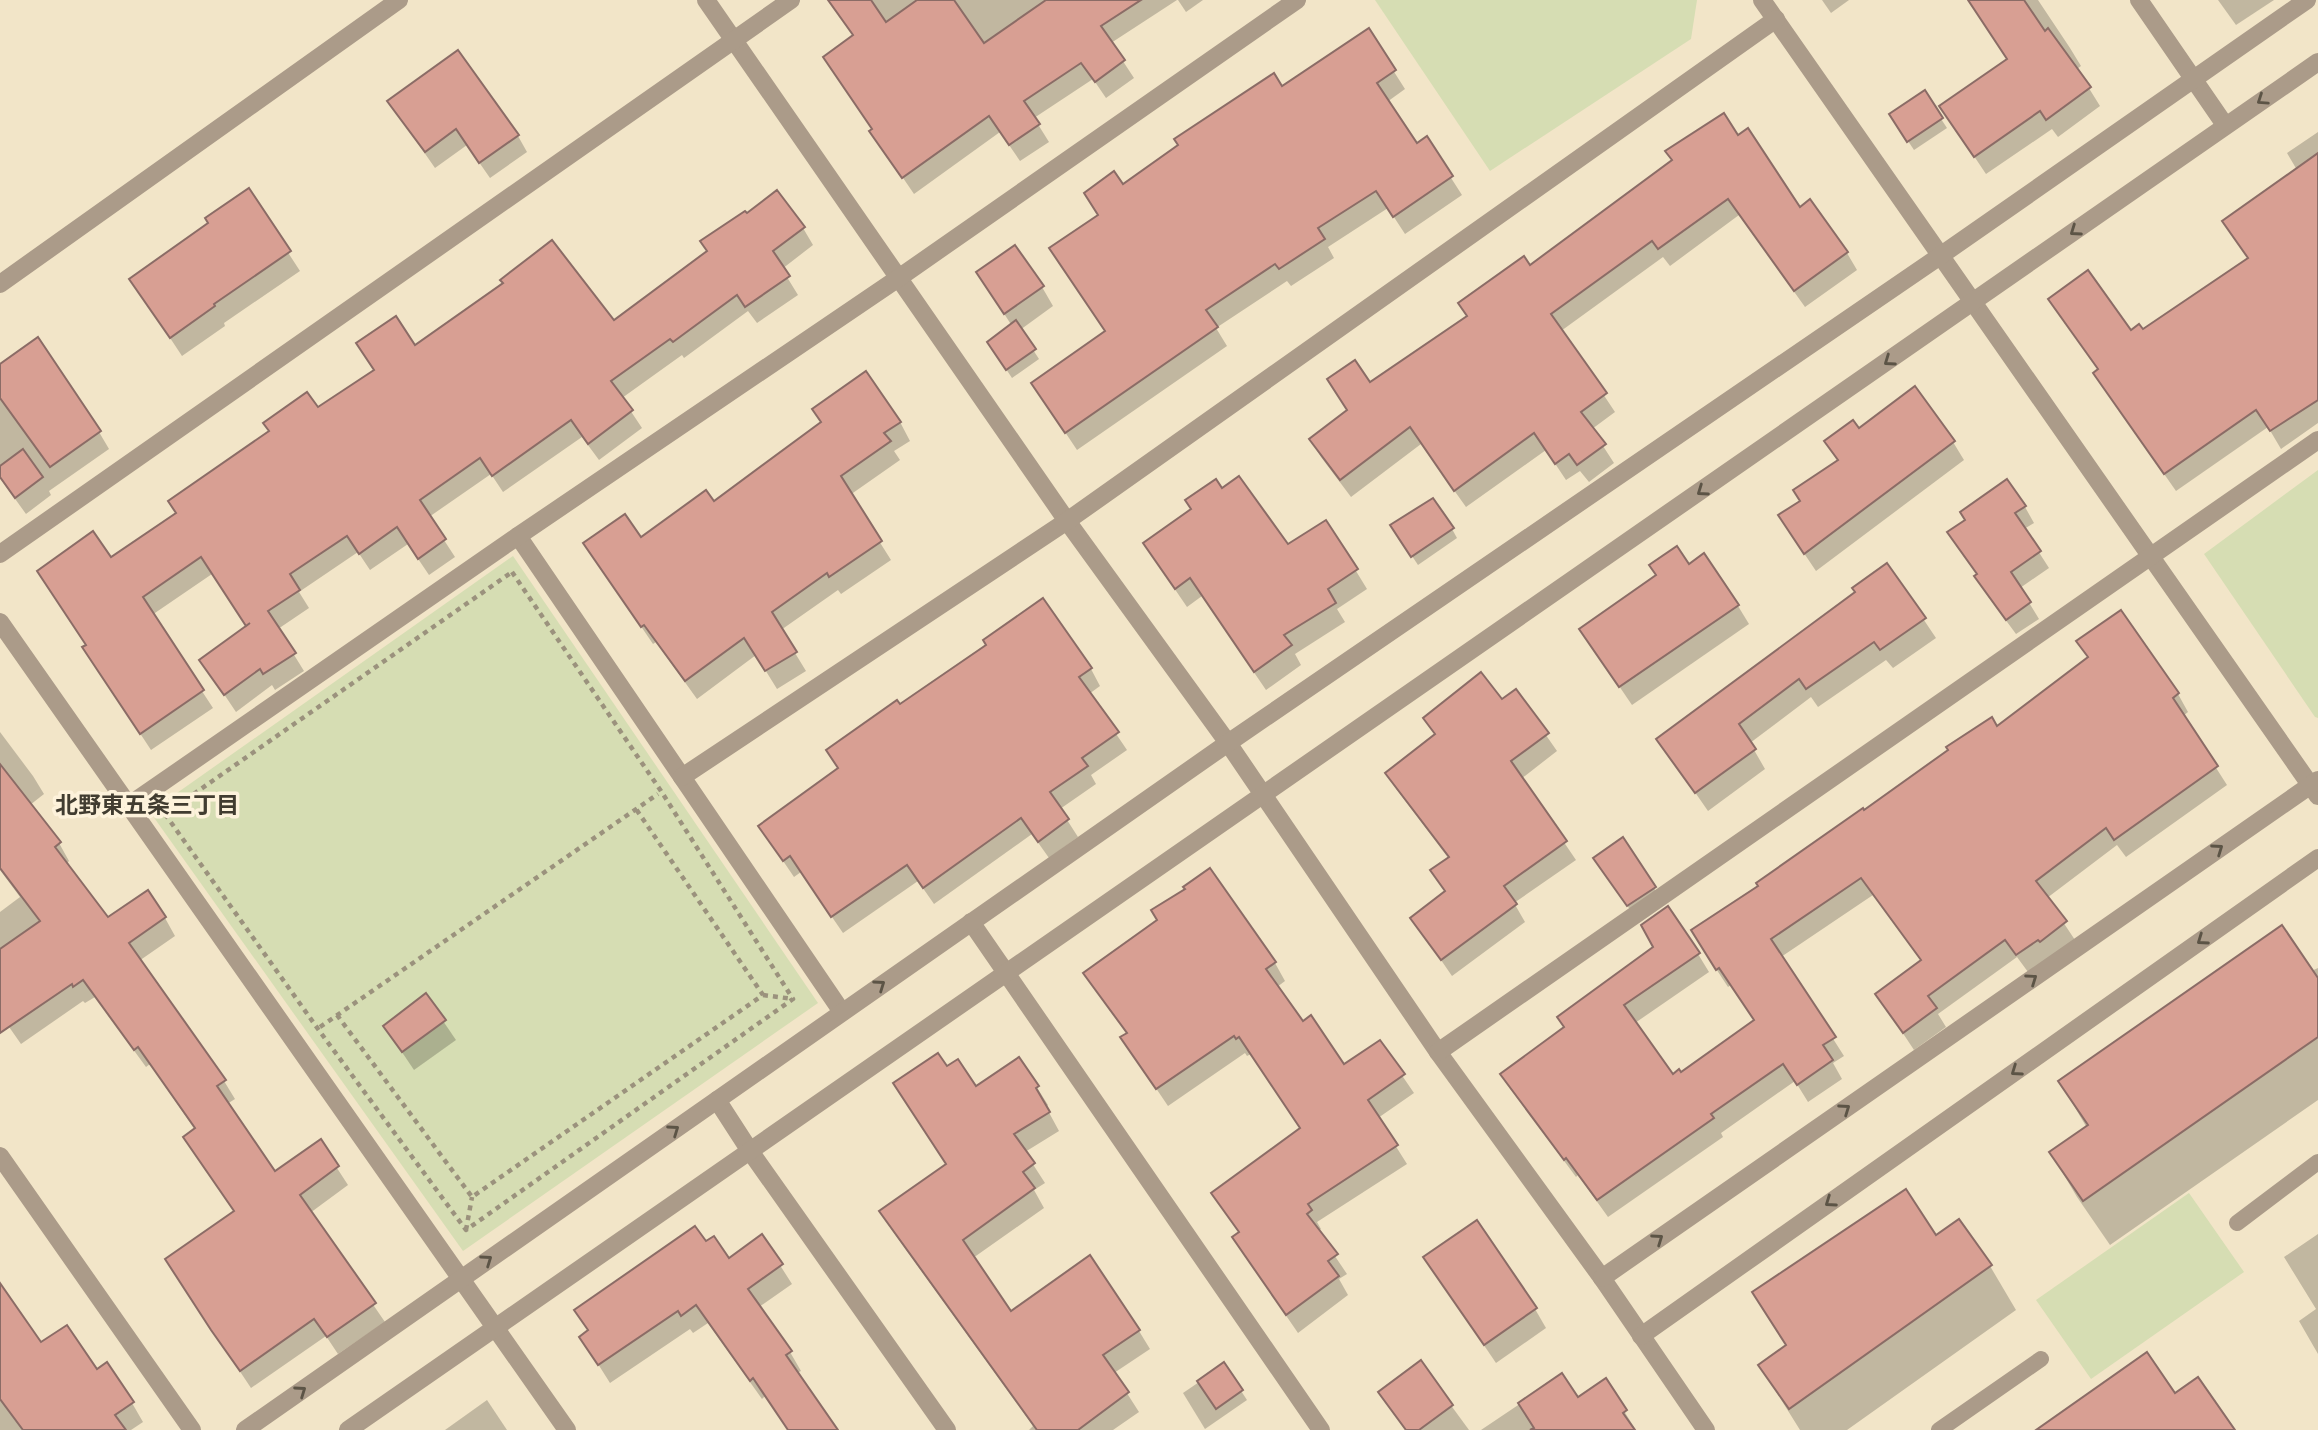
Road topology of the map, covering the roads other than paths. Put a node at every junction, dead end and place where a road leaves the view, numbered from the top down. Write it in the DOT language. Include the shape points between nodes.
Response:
graph roads {
  1 [pos="399,0"];
  2 [pos="706,0"];
  3 [pos="791,0"];
  4 [pos="1297,0"];
  5 [pos="1762,0"];
  6 [pos="2139,0"];
  7 [pos="2307,0"];
  8 [pos="1776,19"];
  9 [pos="734,41"];
  10 [pos="2318,62"];
  11 [pos="2195,78"];
  12 [pos="2225,125"];
  13 [pos="1940,256"];
  14 [pos="900,277"];
  15 [pos="0,284"];
  16 [pos="1973,302"];
  17 [pos="2318,440"];
  18 [pos="1067,521"];
  19 [pos="518,536"];
  20 [pos="0,554"];
  21 [pos="2151,555"];
  22 [pos="0,622"];
  23 [pos="1228,743"];
  24 [pos="682,777"];
  25 [pos="2316,787"];
  26 [pos="1263,795"];
  27 [pos="128,806"];
  28 [pos="2318,858"];
  29 [pos="971,922"];
  30 [pos="1006,973"];
  31 [pos="842,1012"];
  32 [pos="1438,1052"];
  33 [pos="716,1100"];
  34 [pos="750,1151"];
  35 [pos="0,1156"];
  36 [pos="2318,1162"];
  37 [pos="2237,1223"];
  38 [pos="1602,1278"];
  39 [pos="461,1279"];
  40 [pos="495,1328"];
  41 [pos="1641,1336"];
  42 [pos="2041,1359"];
  43 [pos="191,1430"];
  44 [pos="245,1430"];
  45 [pos="348,1430"];
  46 [pos="567,1430"];
  47 [pos="947,1430"];
  48 [pos="1321,1430"];
  49 [pos="1706,1430"];
  50 [pos="1939,1430"];
  1 -- 15 [label="street"];
  2 -- 9 [label="street"];
  3 -- 9 [label="street"];
  4 -- 14 [label="street"];
  5 -- 8 [label="street"];
  6 -- 11 [label="street"];
  7 -- 11 [label="street"];
  8 -- 13 [label="street"];
  8 -- 18 [label="street"];
  9 -- 14 [label="street"];
  9 -- 20 [label="street"];
  10 -- 12 [label="street, one-way"];
  11 -- 12 [label="street"];
  11 -- 13 [label="street"];
  12 -- 16 [label="street, one-way"];
  13 -- 16 [label="street"];
  13 -- 23 [label="street"];
  14 -- 18 [label="street"];
  14 -- 19 [label="street"];
  16 -- 21 [label="street"];
  16 -- 26 [label="street, one-way"];
  17 -- 21 [label="street"];
  18 -- 23 [label="street"];
  18 -- 24 [label="street"];
  19 -- 24 [label="street"];
  19 -- 27 [label="street"];
  21 -- 25 [label="street"];
  21 -- 32 [label="street"];
  22 -- 27 [label="street"];
  23 -- 26 [label="street"];
  23 -- 29 [label="street"];
  24 -- 31 [label="street"];
  38 -- 25 [label="street, one-way"];
  26 -- 30 [label="street"];
  26 -- 32 [label="street"];
  27 -- 39 [label="street"];
  28 -- 41 [label="street, one-way"];
  29 -- 30 [label="street"];
  31 -- 29 [label="street, one-way"];
  30 -- 34 [label="street"];
  30 -- 48 [label="street"];
  31 -- 33 [label="street"];
  32 -- 38 [label="street"];
  33 -- 34 [label="street"];
  39 -- 33 [label="street, one-way"];
  34 -- 40 [label="street"];
  34 -- 47 [label="street"];
  35 -- 43 [label="street"];
  36 -- 37 [label="lane"];
  38 -- 41 [label="street"];
  39 -- 40 [label="street"];
  44 -- 39 [label="street, one-way"];
  40 -- 45 [label="street"];
  40 -- 46 [label="street"];
  41 -- 49 [label="street"];
  42 -- 50 [label="lane"];
}
